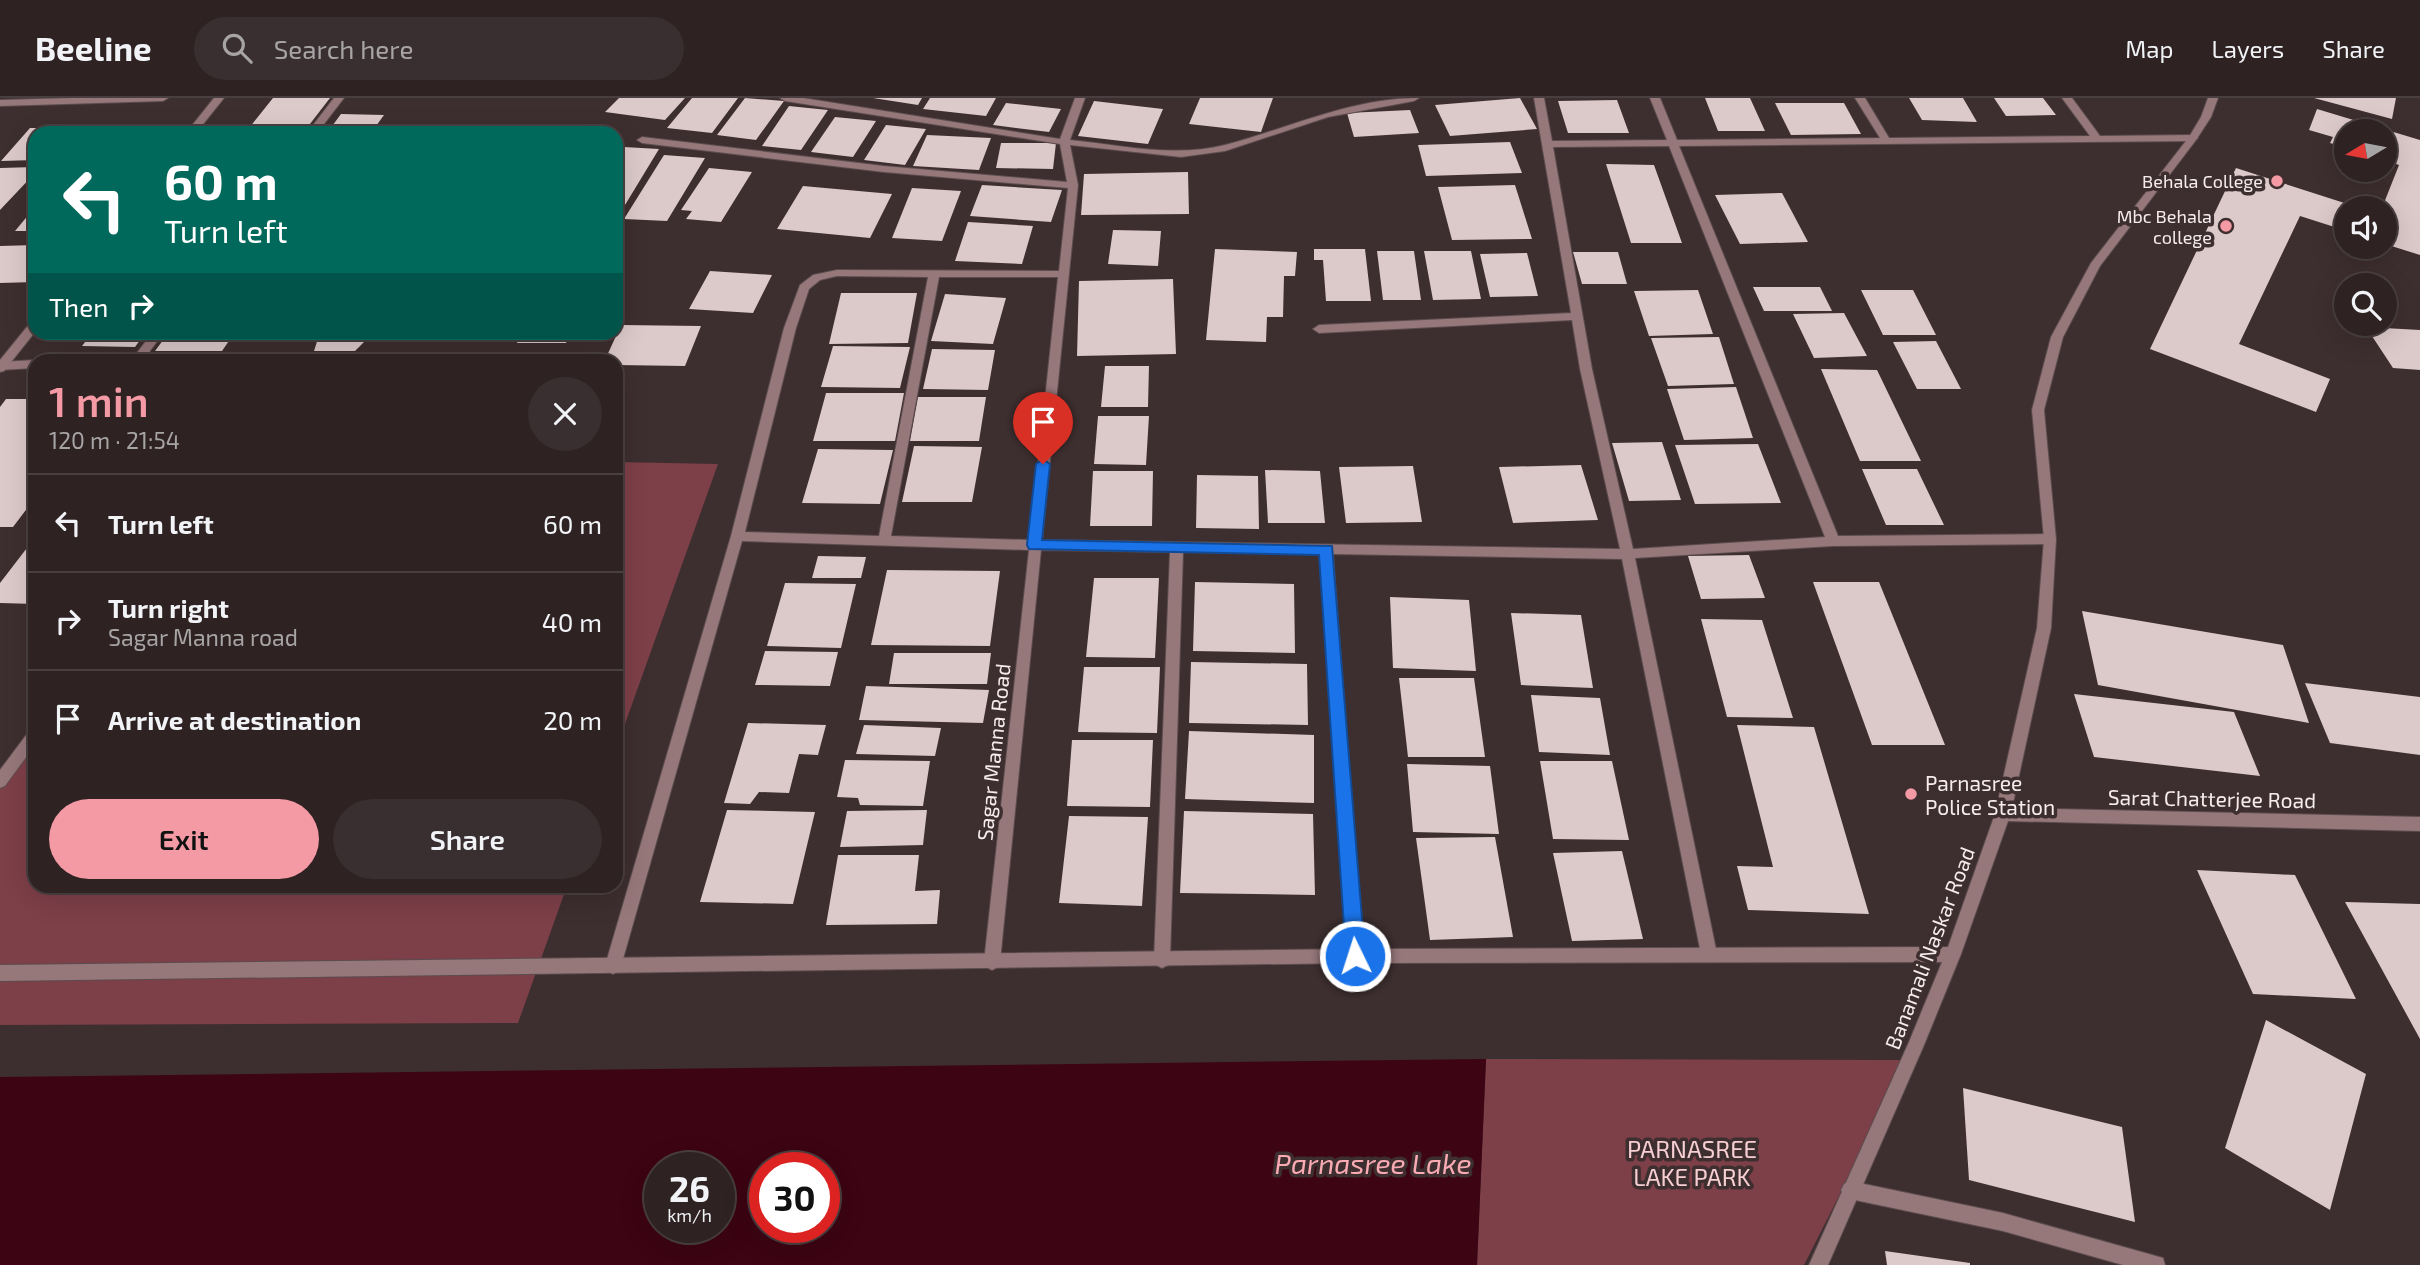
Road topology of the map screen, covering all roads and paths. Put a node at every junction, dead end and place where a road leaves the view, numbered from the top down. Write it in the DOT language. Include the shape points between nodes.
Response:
graph roads {
  1 [pos="163,98"];
  2 [pos="219,98"];
  3 [pos="339,98"];
  4 [pos="785,98"];
  5 [pos="1080,98"];
  6 [pos="1414,98"];
  7 [pos="1539,98"];
  8 [pos="1655,98"];
  9 [pos="1860,98"];
  10 [pos="2067,98"];
  11 [pos="2213,98"];
  12 [pos="1,104"];
  13 [pos="197,126"];
  14 [pos="317,126"];
  15 [pos="2193,138"];
  16 [pos="1885,139"];
  17 [pos="2097,139"];
  18 [pos="642,140"];
  19 [pos="1064,142"];
  20 [pos="1675,143"];
  21 [pos="1548,144"];
  22 [pos="1073,185"];
  23 [pos="934,274"];
  24 [pos="1063,274"];
  25 [pos="1578,316"];
  26 [pos="1319,329"];
  27 [pos="28,333"];
  28 [pos="153,340"];
  29 [pos="142,354"];
  30 [pos="28,365"];
  31 [pos="0,367"];
  32 [pos="737,536"];
  33 [pos="2050,538"];
  34 [pos="884,541"];
  35 [pos="1833,541"];
  36 [pos="1034,545"];
  37 [pos="1177,546"];
  38 [pos="1326,550"];
  39 [pos="1628,554"];
  40 [pos="28,744"];
  41 [pos="0,782"];
  42 [pos="2003,814"];
  43 [pos="2420,824"];
  44 [pos="1709,954"];
  45 [pos="1953,954"];
  46 [pos="1355,956"];
  47 [pos="1162,960"];
  48 [pos="992,962"];
  49 [pos="613,967"];
  50 [pos="0,972"];
  51 [pos="1850,1190"];
  52 [pos="1818,1265"];
  53 [pos="2156,1265"];
  1 -- 12 [label="street"];
  2 -- 13 [label="street"];
  3 -- 14 [label="street"];
  4 -- 19 [label="street"];
  5 -- 19 [label="street"];
  6 -- 19 [label="street" via="1326,116 1203,152 1152,152"];
  7 -- 21 [label="street"];
  8 -- 20 [label="street"];
  9 -- 16 [label="street"];
  10 -- 17 [label="street"];
  11 -- 15 [label="street, Banamali Naskar Road"];
  15 -- 17 [label="street"];
  15 -- 33 [label="street, Banamali Naskar Road" via="2095,265 2057,337 2038,410"];
  16 -- 17 [label="street"];
  16 -- 20 [label="street"];
  18 -- 22 [label="street" via="884,169"];
  19 -- 22 [label="street"];
  20 -- 21 [label="street"];
  20 -- 35 [label="street"];
  21 -- 25 [label="street"];
  22 -- 24 [label="street"];
  23 -- 24 [label="street"];
  23 -- 32 [label="street" via="837,274 817,277 804,286"];
  23 -- 34 [label="street"];
  24 -- 36 [label="street"];
  25 -- 26 [label="street"];
  25 -- 39 [label="street"];
  27 -- 31 [label="street"];
  28 -- 29 [label="street"];
  30 -- 31 [label="street"];
  32 -- 34 [label="street"];
  32 -- 49 [label="street"];
  33 -- 35 [label="street"];
  33 -- 42 [label="street, Banamali Naskar Road" via="2043,628"];
  34 -- 36 [label="street"];
  35 -- 39 [label="street"];
  36 -- 37 [label="street"];
  36 -- 48 [label="street, Sagar Manna Road"];
  37 -- 38 [label="street"];
  37 -- 47 [label="street"];
  38 -- 39 [label="street"];
  38 -- 46 [label="street"];
  39 -- 44 [label="street"];
  40 -- 41 [label="street"];
  42 -- 43 [label="street, Sarat Chatterjee Road"];
  42 -- 45 [label="street, Banamali Naskar Road"];
  44 -- 45 [label="street"];
  44 -- 46 [label="street"];
  45 -- 51 [label="street, Banamali Naskar Road"];
  46 -- 47 [label="street"];
  47 -- 48 [label="street"];
  48 -- 49 [label="street"];
  49 -- 50 [label="street"];
  51 -- 52 [label="street, Banamali Naskar Road"];
  51 -- 53 [label="street" via="2003,1222"];
}
